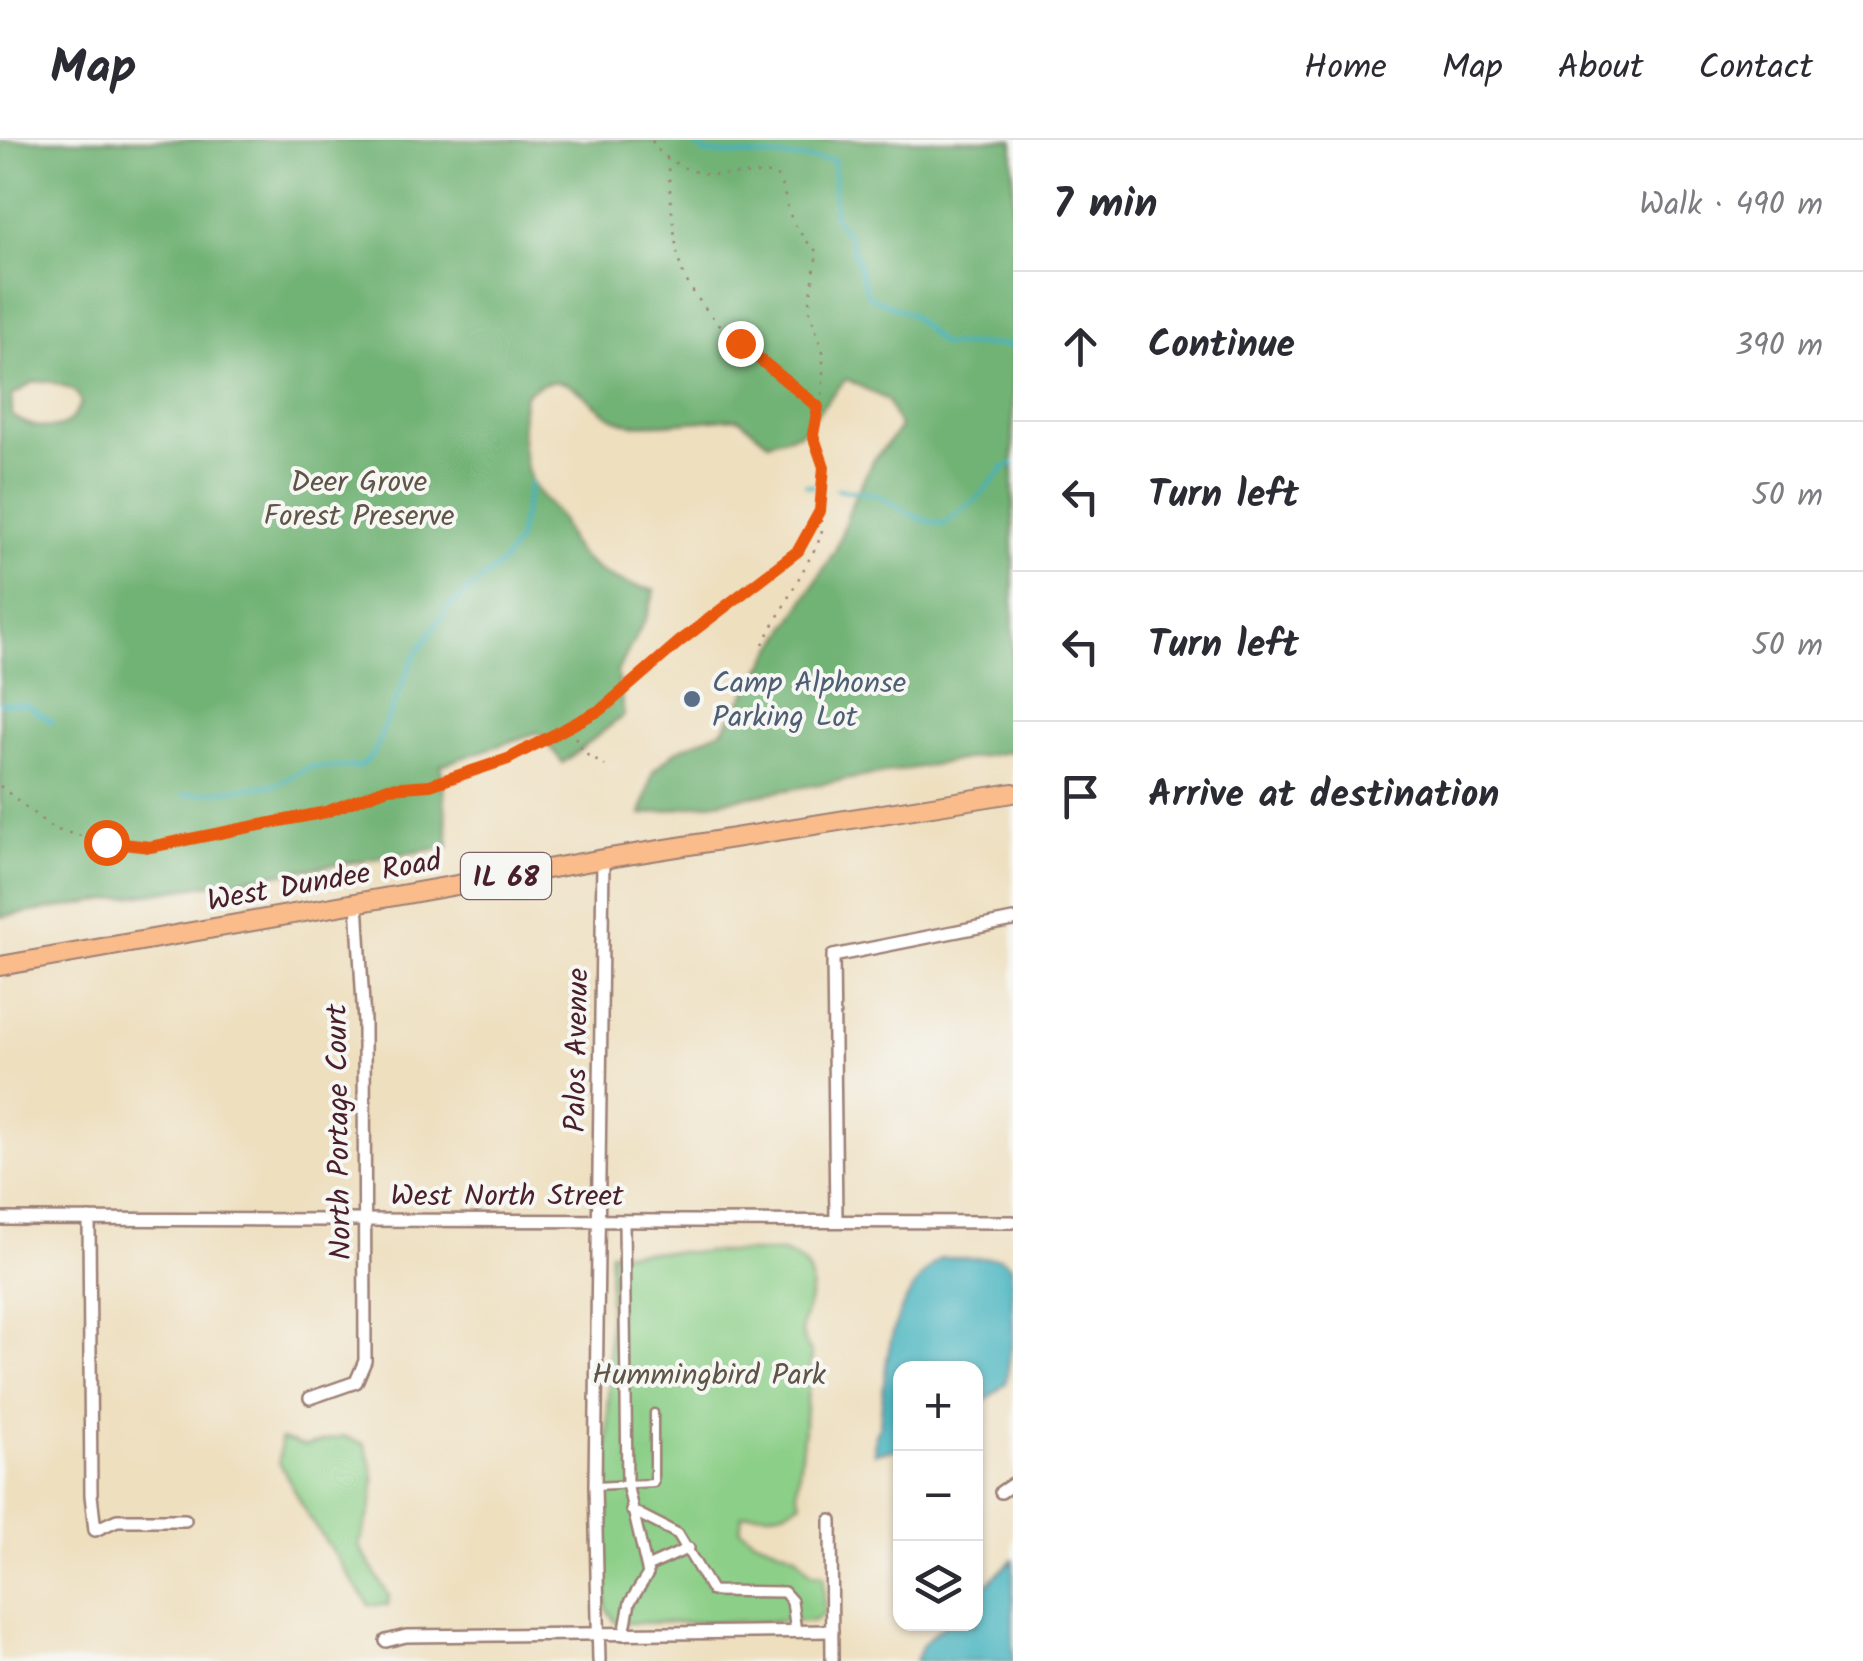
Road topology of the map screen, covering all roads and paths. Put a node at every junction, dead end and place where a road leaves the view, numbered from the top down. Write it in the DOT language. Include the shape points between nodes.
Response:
graph roads {
  1 [pos="652,140"];
  2 [pos="667,158"];
  3 [pos="818,407"];
  4 [pos="819,513"];
  5 [pos="763,644"];
  6 [pos="570,726"];
  7 [pos="605,766"];
  8 [pos="0,786"];
  9 [pos="1013,793"];
  10 [pos="602,859"];
  11 [pos="357,902"];
  12 [pos="1013,920"];
  13 [pos="0,966"];
  14 [pos="0,1219"];
  15 [pos="89,1219"];
  16 [pos="365,1219"];
  17 [pos="836,1220"];
  18 [pos="624,1221"];
  19 [pos="600,1222"];
  20 [pos="1013,1222"];
  21 [pos="310,1398"];
  22 [pos="654,1413"];
  23 [pos="628,1484"];
  24 [pos="1013,1484"];
  25 [pos="595,1486"];
  26 [pos="1001,1492"];
  27 [pos="632,1510"];
  28 [pos="185,1520"];
  29 [pos="832,1521"];
  30 [pos="689,1548"];
  31 [pos="647,1567"];
  32 [pos="832,1631"];
  33 [pos="796,1632"];
  34 [pos="599,1636"];
  35 [pos="624,1636"];
  36 [pos="386,1640"];
  37 [pos="598,1661"];
  38 [pos="832,1661"];
  1 -- 2 [label="path"];
  2 -- 3 [label="path" via="681,272 740,343"];
  2 -- 3 [label="path" via="702,175 775,174 783,184 790,213 818,252 809,309 823,352"];
  3 -- 4 [label="path" via="813,435 824,467"];
  4 -- 5 [label="path" via="818,543"];
  4 -- 6 [label="path" via="798,551 602,709"];
  6 -- 7 [label="path" via="584,753"];
  6 -- 8 [label="path" via="508,759 430,785 388,788 326,812 150,847 53,829"];
  9 -- 10 [label="main road, West Dundee Road / IL 68"];
  10 -- 11 [label="main road, West Dundee Road / IL 68"];
  10 -- 19 [label="street, Palos Avenue"];
  11 -- 13 [label="main road, West Dundee Road / IL 68"];
  11 -- 16 [label="street, North Portage Court"];
  12 -- 17 [label="street" via="833,956"];
  14 -- 15 [label="street, West North Street"];
  15 -- 16 [label="street, West North Street"];
  15 -- 28 [label="street" via="94,1530 116,1520"];
  16 -- 19 [label="street, West North Street"];
  16 -- 21 [label="street, North Portage Court" via="364,1361 356,1382"];
  17 -- 18 [label="street, West North Street"];
  17 -- 20 [label="street, West North Street"];
  18 -- 19 [label="street, West North Street"];
  18 -- 23 [label="street"];
  19 -- 25 [label="street, Palos Avenue"];
  22 -- 23 [label="lane" via="654,1483"];
  23 -- 25 [label="lane"];
  23 -- 27 [label="street"];
  24 -- 26 [label="street"];
  25 -- 34 [label="street, Palos Avenue"];
  27 -- 30 [label="street" via="678,1534"];
  27 -- 31 [label="street"];
  29 -- 32 [label="street"];
  30 -- 31 [label="street"];
  30 -- 33 [label="street" via="712,1591 784,1592 792,1601"];
  31 -- 35 [label="street" via="630,1602"];
  32 -- 33 [label="street"];
  32 -- 38 [label="street"];
  33 -- 35 [label="street"];
  34 -- 35 [label="street"];
  34 -- 36 [label="street"];
  34 -- 37 [label="street, Palos Avenue"];
}
